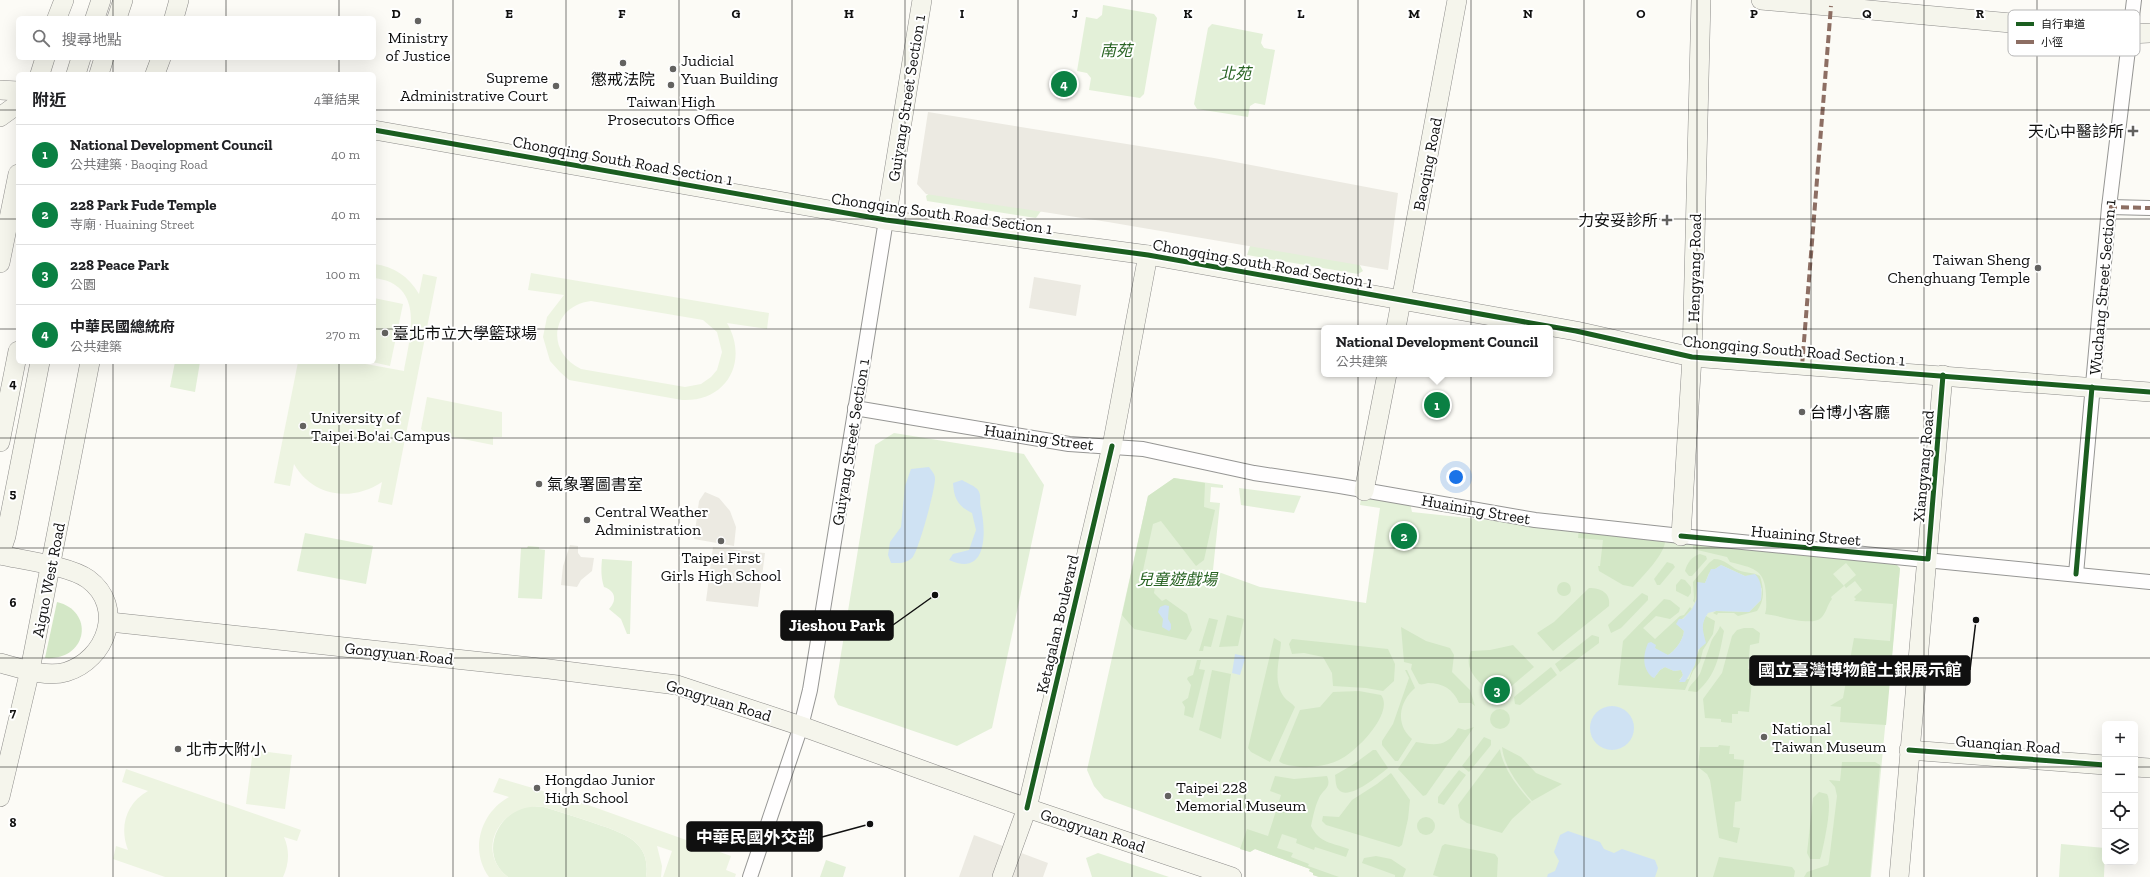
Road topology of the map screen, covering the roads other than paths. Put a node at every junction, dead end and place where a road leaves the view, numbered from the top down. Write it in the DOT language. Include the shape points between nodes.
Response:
graph roads {
  1 [pos="64,0"];
  2 [pos="101,0"];
  3 [pos="123,0"];
  4 [pos="179,0"];
  5 [pos="922,0"];
  6 [pos="1458,0"];
  7 [pos="1701,0"];
  8 [pos="1761,0"];
  9 [pos="2134,0"];
  10 [pos="1891,6"];
  11 [pos="2133,10"];
  12 [pos="58,16"];
  13 [pos="96,16"];
  14 [pos="118,16"];
  15 [pos="175,16"];
  16 [pos="2008,20"];
  17 [pos="2150,33"];
  18 [pos="2140,34"];
  19 [pos="2127,56"];
  20 [pos="44,60"];
  21 [pos="80,60"];
  22 [pos="103,60"];
  23 [pos="160,60"];
  24 [pos="41,72"];
  25 [pos="77,72"];
  26 [pos="100,72"];
  27 [pos="156,72"];
  28 [pos="0,90"];
  29 [pos="16,91"];
  30 [pos="16,105"];
  31 [pos="0,117"];
  32 [pos="376,130"];
  33 [pos="16,184"];
  34 [pos="2109,207"];
  35 [pos="2150,208"];
  36 [pos="886,220"];
  37 [pos="1148,255"];
  38 [pos="0,263"];
  39 [pos="1402,301"];
  40 [pos="1397,325"];
  41 [pos="1541,325"];
  42 [pos="1553,327"];
  43 [pos="1692,357"];
  44 [pos="16,361"];
  45 [pos="40,364"];
  46 [pos="90,364"];
  47 [pos="1943,375"];
  48 [pos="1386,377"];
  49 [pos="2092,387"];
  50 [pos="2150,392"];
  51 [pos="855,408"];
  52 [pos="0,442"];
  53 [pos="1112,446"];
  54 [pos="1364,491"];
  55 [pos="1680,536"];
  56 [pos="0,555"];
  57 [pos="1928,559"];
  58 [pos="50,566"];
  59 [pos="2076,574"];
  60 [pos="2150,582"];
  61 [pos="110,622"];
  62 [pos="0,663"];
  63 [pos="30,670"];
  64 [pos="801,726"];
  65 [pos="1909,750"];
  66 [pos="2102,765"];
  67 [pos="2138,767"];
  68 [pos="2150,768"];
  69 [pos="0,797"];
  70 [pos="1027,808"];
  71 [pos="750,877"];
  72 [pos="1002,877"];
  73 [pos="1232,877"];
  74 [pos="1899,877"];
  1 -- 12 [label="street"];
  2 -- 13 [label="street"];
  3 -- 14 [label="street"];
  4 -- 15 [label="street"];
  5 -- 36 [label="street, Guiyang Street Section 1"];
  6 -- 39 [label="street, Baoqing Road"];
  7 -- 43 [label="street, Hengyang Road"];
  8 -- 10 [label="street"];
  9 -- 11 [label="street, Wuchang Street Section 1"];
  10 -- 16 [label="street"];
  17 -- 18 [label="street"];
  19 -- 34 [label="street, Wuchang Street Section 1"];
  20 -- 24 [label="street"];
  21 -- 25 [label="street"];
  22 -- 26 [label="street"];
  23 -- 27 [label="street"];
  28 -- 29 [label="street"];
  30 -- 31 [label="street"];
  32 -- 36 [label="street, Chongqing South Road Section 1"];
  33 -- 38 [label="street"];
  34 -- 35 [label="street"];
  34 -- 49 [label="street, Wuchang Street Section 1"];
  36 -- 37 [label="street, Chongqing South Road Section 1"];
  36 -- 51 [label="street, Guiyang Street Section 1"];
  37 -- 39 [label="street, Chongqing South Road Section 1"];
  37 -- 53 [label="street, Ketagalan Boulevard"];
  39 -- 40 [label="street, Baoqing Road"];
  39 -- 41 [label="street, Chongqing South Road Section 1"];
  42 -- 43 [label="street, Chongqing South Road Section 1"];
  43 -- 47 [label="street, Chongqing South Road Section 1"];
  43 -- 55 [label="street, Hengyang Road"];
  44 -- 52 [label="street"];
  45 -- 56 [label="street" via="6,536"];
  46 -- 58 [label="street, Aiguo West Road"];
  47 -- 49 [label="street, Chongqing South Road Section 1"];
  47 -- 57 [label="street, Xiangyang Road"];
  48 -- 54 [label="street"];
  49 -- 50 [label="street, Chongqing South Road Section 1"];
  49 -- 59 [label="street, Wuchang Street Section 1"];
  51 -- 53 [label="street, Huaining Street" via="1069,444"];
  51 -- 64 [label="street, Guiyang Street Section 1" via="810,690"];
  53 -- 54 [label="street, Huaining Street" via="1143,449 1254,473"];
  53 -- 70 [label="street, Ketagalan Boulevard"];
  54 -- 55 [label="street, Huaining Street" via="1535,520"];
  55 -- 57 [label="street, Huaining Street"];
  56 -- 58 [label="street"];
  57 -- 59 [label="street, Huaining Street"];
  57 -- 65 [label="street, Xiangyang Road"];
  58 -- 61 [label="street" via="87,578 96,586 108,610"];
  58 -- 63 [label="street, Aiguo West Road"];
  59 -- 60 [label="street, Huaining Street"];
  61 -- 63 [label="street" via="106,636 83,664 66,672 51,674"];
  61 -- 64 [label="street, Gongyuan Road" via="658,681 697,690"];
  62 -- 63 [label="street"];
  63 -- 69 [label="street, Aiguo West Road"];
  64 -- 70 [label="street, Gongyuan Road"];
  64 -- 71 [label="street, Guiyang Street Section 1"];
  65 -- 66 [label="street, Guanqian Road"];
  65 -- 74 [label="street, Xiangyang Road"];
  67 -- 68 [label="street"];
  70 -- 72 [label="street, Ketagalan Boulevard"];
  70 -- 73 [label="street, Gongyuan Road"];
}
